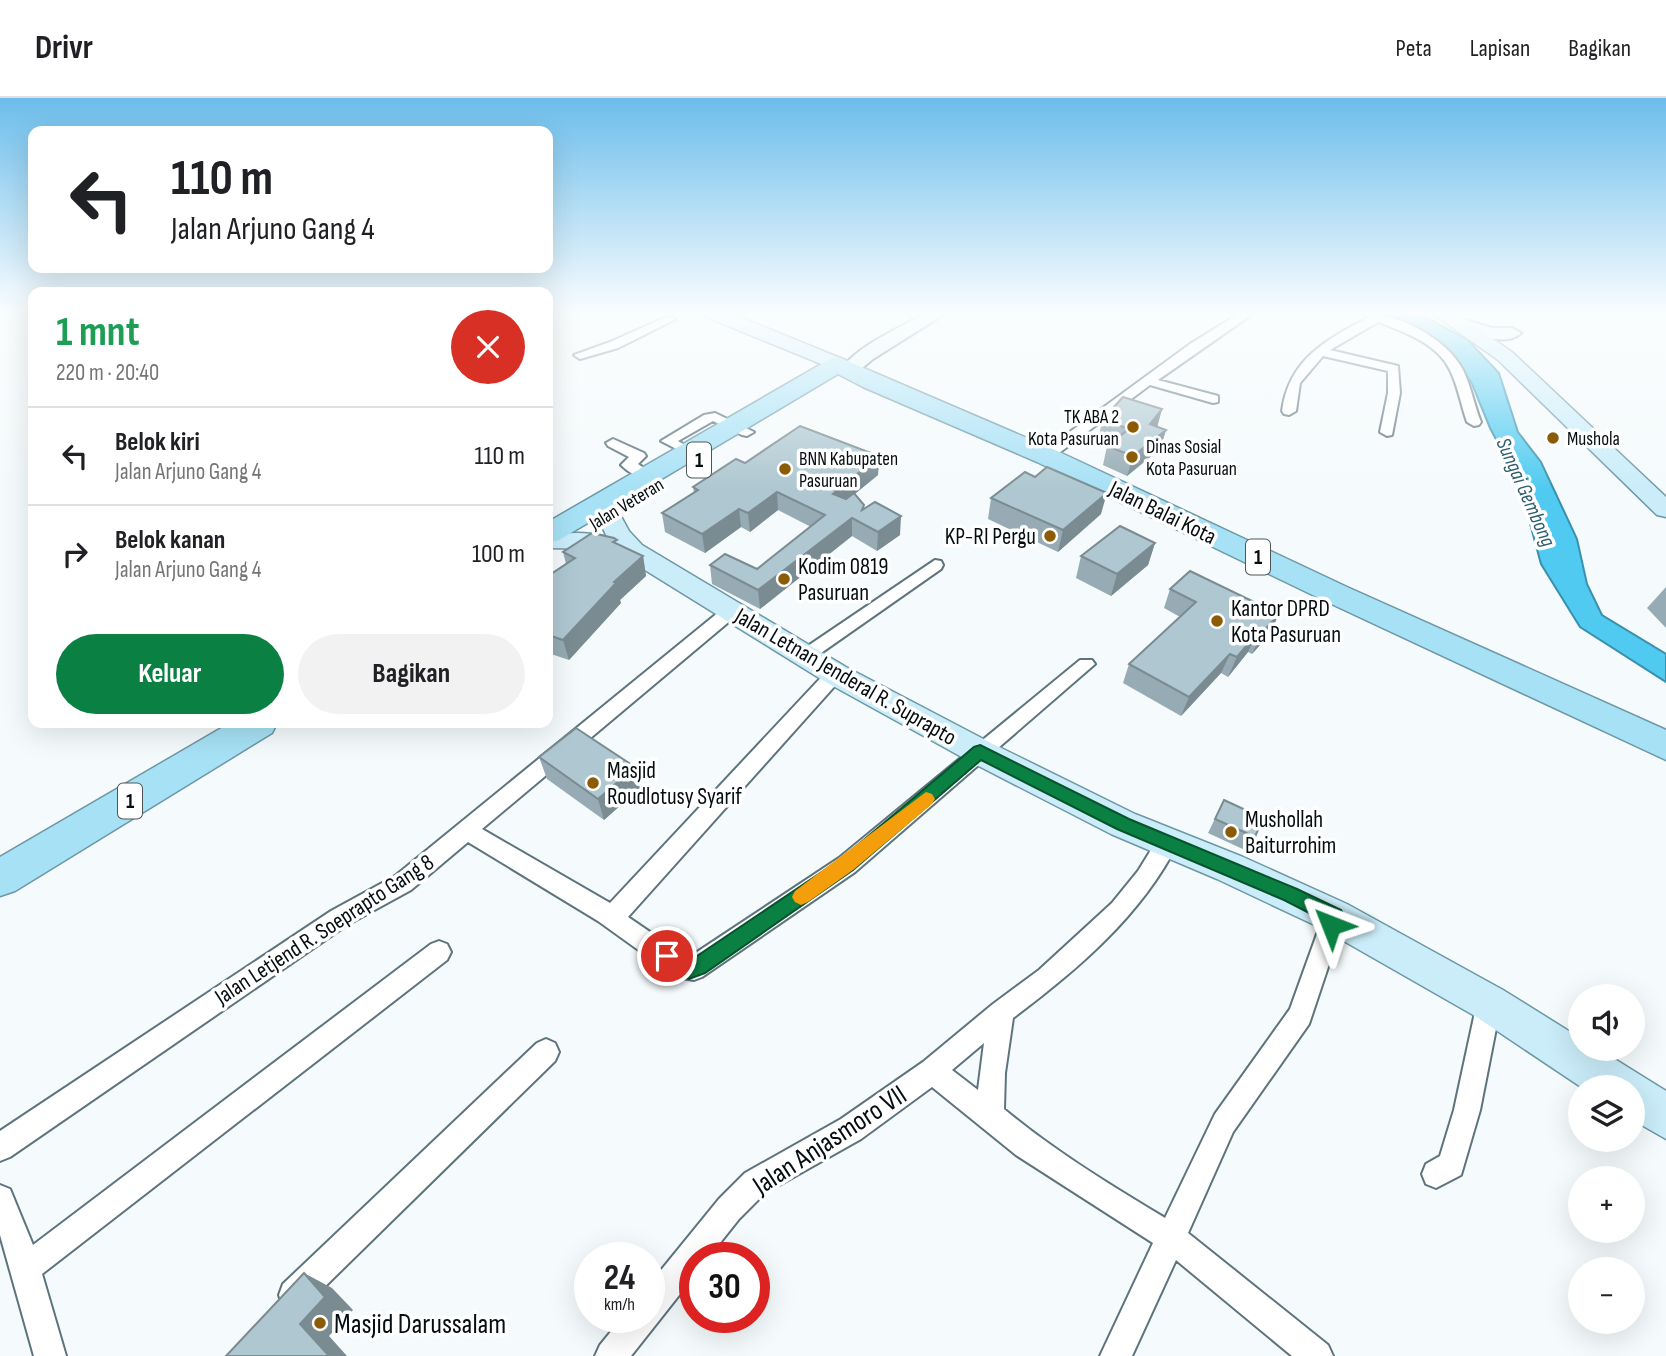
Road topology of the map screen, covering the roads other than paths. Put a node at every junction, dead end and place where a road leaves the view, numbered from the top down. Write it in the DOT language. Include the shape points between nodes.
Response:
graph roads {
  1 [pos="836,372"];
  2 [pos="869,372"];
  3 [pos="1162,372"];
  4 [pos="1301,372"];
  5 [pos="1394,372"];
  6 [pos="1456,372"];
  7 [pos="1521,372"];
  8 [pos="1148,381"];
  9 [pos="1213,399"];
  10 [pos="1289,411"];
  11 [pos="1474,422"];
  12 [pos="740,428"];
  13 [pos="1387,432"];
  14 [pos="613,443"];
  15 [pos="658,453"];
  16 [pos="1046,456"];
  17 [pos="608,506"];
  18 [pos="1666,510"];
  19 [pos="553,541"];
  20 [pos="553,542"];
  21 [pos="633,551"];
  22 [pos="936,565"];
  23 [pos="731,611"];
  24 [pos="805,656"];
  25 [pos="1086,664"];
  26 [pos="835,674"];
  27 [pos="218,728"];
  28 [pos="249,728"];
  29 [pos="1666,746"];
  30 [pos="980,752"];
  31 [pos="145,780"];
  32 [pos="467,831"];
  33 [pos="1167,843"];
  34 [pos="0,854"];
  35 [pos="0,878"];
  36 [pos="606,914"];
  37 [pos="1334,916"];
  38 [pos="439,952"];
  39 [pos="1489,1003"];
  40 [pos="1002,1012"];
  41 [pos="546,1052"];
  42 [pos="932,1071"];
  43 [pos="1600,1075"];
  44 [pos="1645,1103"];
  45 [pos="990,1115"];
  46 [pos="1666,1117"];
  47 [pos="0,1147"];
  48 [pos="1436,1174"];
  49 [pos="0,1199"];
  50 [pos="1170,1237"];
  51 [pos="25,1269"];
  52 [pos="665,1288"];
  53 [pos="279,1308"];
  54 [pos="630,1333"];
  55 [pos="50,1356"];
  56 [pos="611,1356"];
  57 [pos="1116,1356"];
  58 [pos="1317,1356"];
  1 -- 12 [label="highway, Jalan Veteran / 1"];
  2 -- 16 [label="highway, Jalan Balai Kota / 1"];
  3 -- 8 [label="street"];
  4 -- 10 [label="street"];
  5 -- 13 [label="street"];
  6 -- 11 [label="street"];
  7 -- 18 [label="main road"];
  8 -- 9 [label="street"];
  8 -- 16 [label="street"];
  12 -- 15 [label="highway, Jalan Veteran / 1"];
  12 -- 17 [label="highway, Jalan Veteran / 1"];
  14 -- 15 [label="street"];
  15 -- 17 [label="highway, Jalan Veteran / 1"];
  16 -- 29 [label="highway, Jalan Balai Kota / 1"];
  17 -- 19 [label="highway, Jalan Veteran / 1"];
  17 -- 21 [label="main road" via="618,534"];
  20 -- 21 [label="main road, 1" via="592,541"];
  21 -- 23 [label="main road, Jalan Letnan Jenderal R. Suprapto"];
  22 -- 24 [label="street"];
  23 -- 24 [label="main road, Jalan Letnan Jenderal R. Suprapto"];
  23 -- 32 [label="street, Jalan Letjend R. Soeprapto Gang 8"];
  24 -- 26 [label="main road, Jalan Letnan Jenderal R. Suprapto"];
  25 -- 30 [label="street"];
  26 -- 30 [label="main road, Jalan Letnan Jenderal R. Suprapto"];
  26 -- 36 [label="street" via="622,908"];
  27 -- 31 [label="highway, 1"];
  28 -- 31 [label="highway, 1"];
  30 -- 33 [label="main road, Jalan Letnan Jenderal R. Suprapto"];
  30 -- 36 [label="street" via="847,864 694,969 684,969"];
  31 -- 34 [label="highway, 1"];
  31 -- 35 [label="highway, 1"];
  32 -- 36 [label="street"];
  32 -- 47 [label="street, Jalan Letjend R. Soeprapto Gang 8" via="403,883 339,918"];
  33 -- 37 [label="main road, Jalan Letnan Jenderal R. Suprapto"];
  33 -- 40 [label="street, Jalan Anjasmoro VII" via="1120,910 1048,978"];
  37 -- 39 [label="main road, Jalan Letnan Jenderal R. Suprapto"];
  37 -- 50 [label="street" via="1300,1016 1224,1123"];
  38 -- 51 [label="street"];
  39 -- 43 [label="main road, Jalan Letnan Jenderal R. Suprapto"];
  39 -- 48 [label="street" via="1451,1165"];
  40 -- 42 [label="street, Jalan Anjasmoro VII"];
  40 -- 45 [label="street"];
  41 -- 53 [label="street"];
  42 -- 45 [label="street"];
  42 -- 52 [label="street, Jalan Anjasmoro VII" via="850,1129 755,1182"];
  44 -- 46 [label="main road"];
  45 -- 50 [label="street" via="1067,1173"];
  49 -- 51 [label="street"];
  50 -- 57 [label="street"];
  50 -- 58 [label="street"];
  51 -- 55 [label="street"];
  54 -- 56 [label="street"];
}
